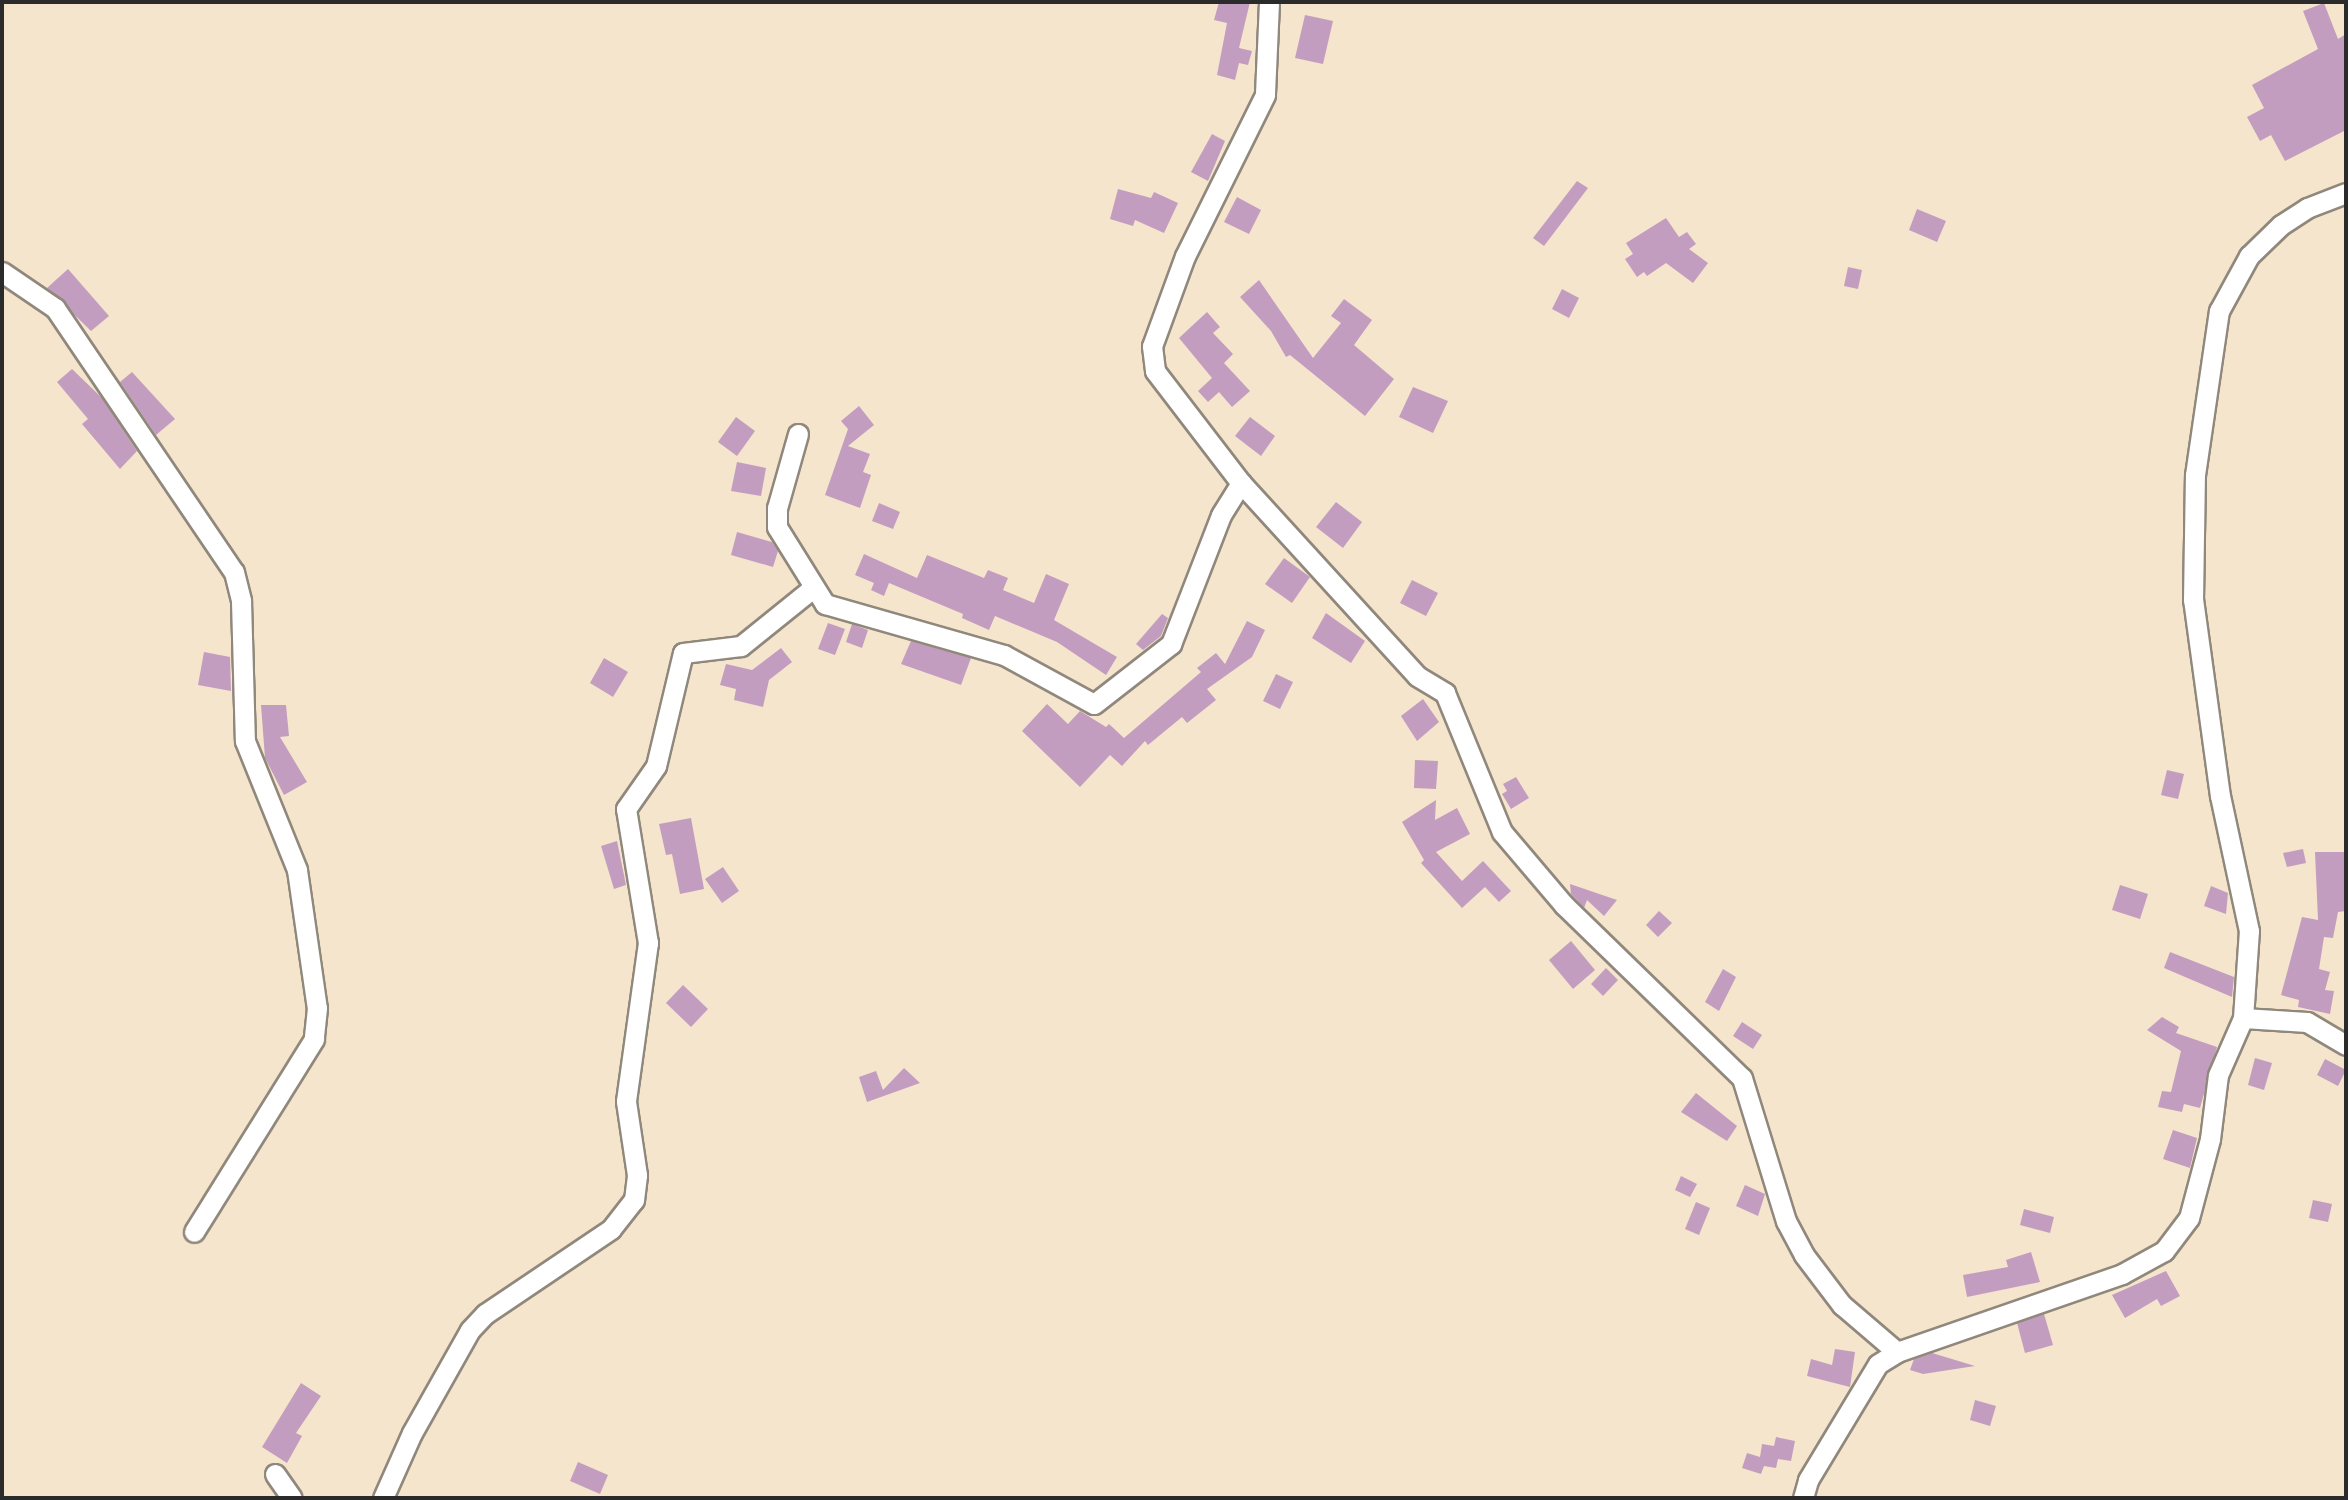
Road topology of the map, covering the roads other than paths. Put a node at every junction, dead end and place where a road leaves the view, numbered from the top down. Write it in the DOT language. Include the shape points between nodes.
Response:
graph roads {
  1 [pos="1269,2"];
  2 [pos="2346,193"];
  3 [pos="2,272"];
  4 [pos="798,434"];
  5 [pos="1241,483"];
  6 [pos="813,588"];
  7 [pos="2243,1018"];
  8 [pos="2346,1045"];
  9 [pos="194,1232"];
  10 [pos="1897,1352"];
  11 [pos="275,1474"];
  12 [pos="292,1498"];
  13 [pos="383,1498"];
  14 [pos="1803,1498"];
  1 -- 5 [label="street" via="1265,95 1185,256 1153,346 1155,371"];
  2 -- 7 [label="street" via="2281,225 2237,275 2219,311 2196,475 2193,600 2220,796 2249,931"];
  3 -- 9 [label="street" via="55,308 234,572 241,601 245,741 297,870 317,1008 314,1039"];
  4 -- 6 [label="street" via="776,518"];
  5 -- 6 [label="street" via="1221,515 1171,644 1126,676 1101,702 1086,701 993,651 843,613 825,604"];
  5 -- 10 [label="street" via="1417,676 1445,693 1502,832 1564,905 1742,1079 1786,1221 1804,1255 1842,1305"];
  6 -- 13 [label="street" via="741,646 684,653 656,766 626,809 648,943 626,1101 636,1175 634,1200 611,1229 485,1314 470,1329 412,1433"];
  7 -- 8 [label="street" via="2306,1022"];
  7 -- 10 [label="street" via="2218,1075 2210,1139 2189,1218 2164,1251 2122,1274"];
  10 -- 14 [label="street" via="1878,1364 1851,1403 1808,1480"];
  11 -- 12 [label="street"];
}
